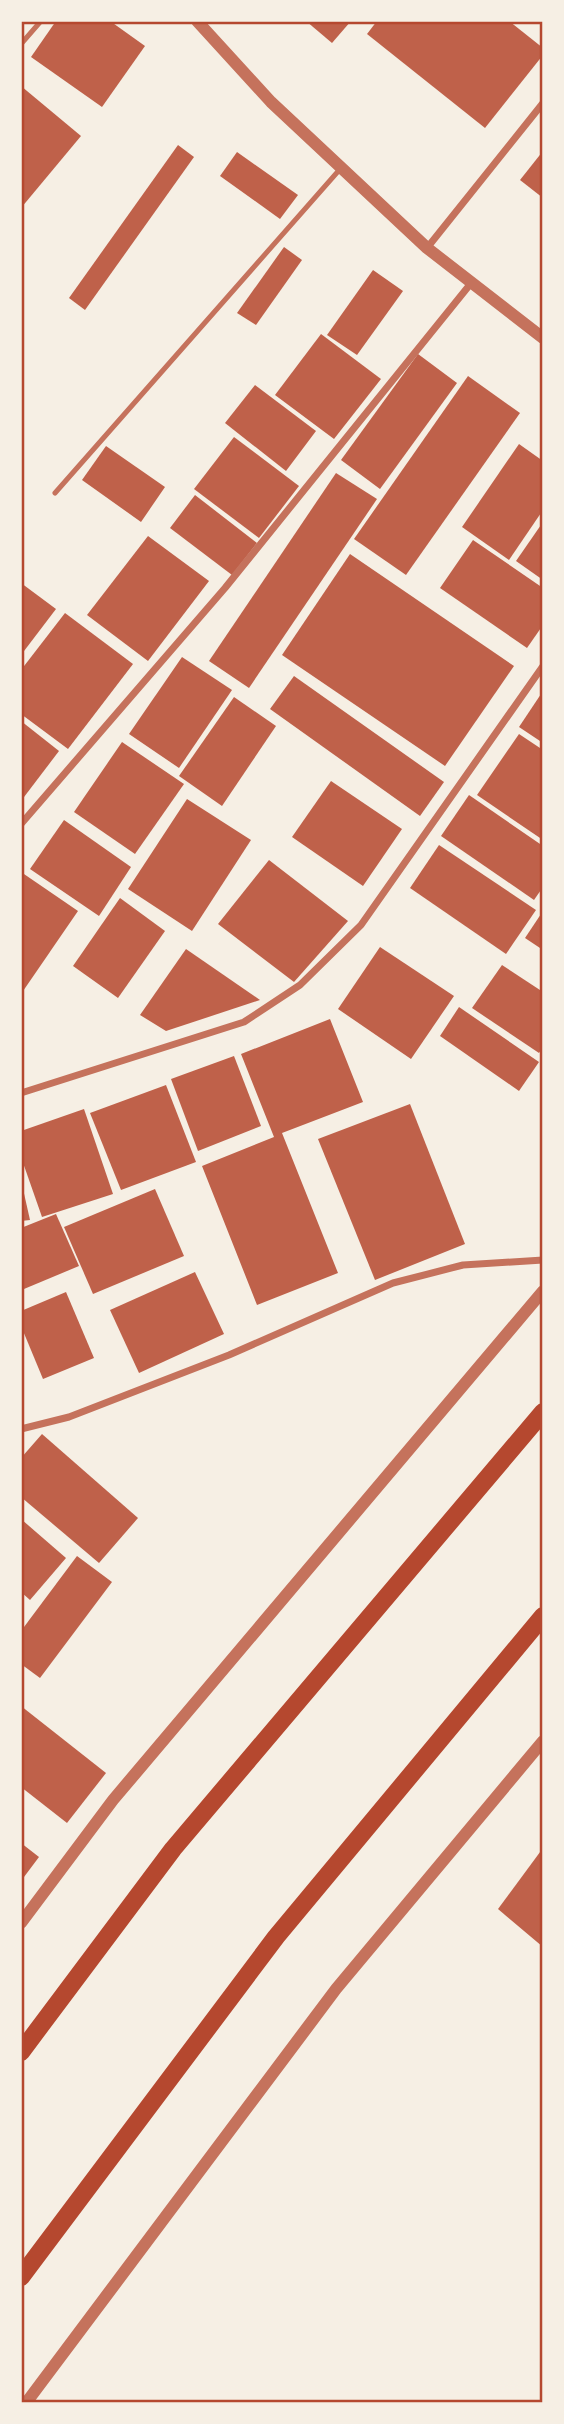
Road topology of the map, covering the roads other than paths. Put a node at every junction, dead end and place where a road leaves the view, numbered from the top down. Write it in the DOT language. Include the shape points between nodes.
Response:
graph roads {
  1 [pos="41,21"];
  2 [pos="197,21"];
  3 [pos="21,44"];
  4 [pos="543,103"];
  5 [pos="341,168"];
  6 [pos="427,248"];
  7 [pos="472,281"];
  8 [pos="543,338"];
  9 [pos="55,493"];
  10 [pos="543,666"];
  11 [pos="21,824"];
  12 [pos="21,1093"];
  13 [pos="543,1260"];
  14 [pos="543,1291"];
  15 [pos="543,1412"];
  16 [pos="21,1429"];
  17 [pos="543,1616"];
  18 [pos="543,1741"];
  19 [pos="21,1923"];
  20 [pos="21,2052"];
  21 [pos="21,2277"];
  22 [pos="26,2403"];
  1 -- 3 [label="lane"];
  2 -- 5 [label="street" via="271,102"];
  4 -- 6 [label="street"];
  5 -- 6 [label="street"];
  5 -- 9 [label="lane"];
  6 -- 7 [label="street"];
  7 -- 8 [label="street"];
  7 -- 11 [label="street" via="225,588"];
  10 -- 12 [label="street" via="361,925 300,985 244,1022"];
  13 -- 16 [label="street" via="463,1265 393,1283 229,1355 69,1417"];
  14 -- 19 [label="street" via="113,1800"];
  15 -- 20 [label="main road" via="173,1849"];
  17 -- 21 [label="main road" via="275,1937"];
  18 -- 22 [label="street" via="336,1989"];
}
